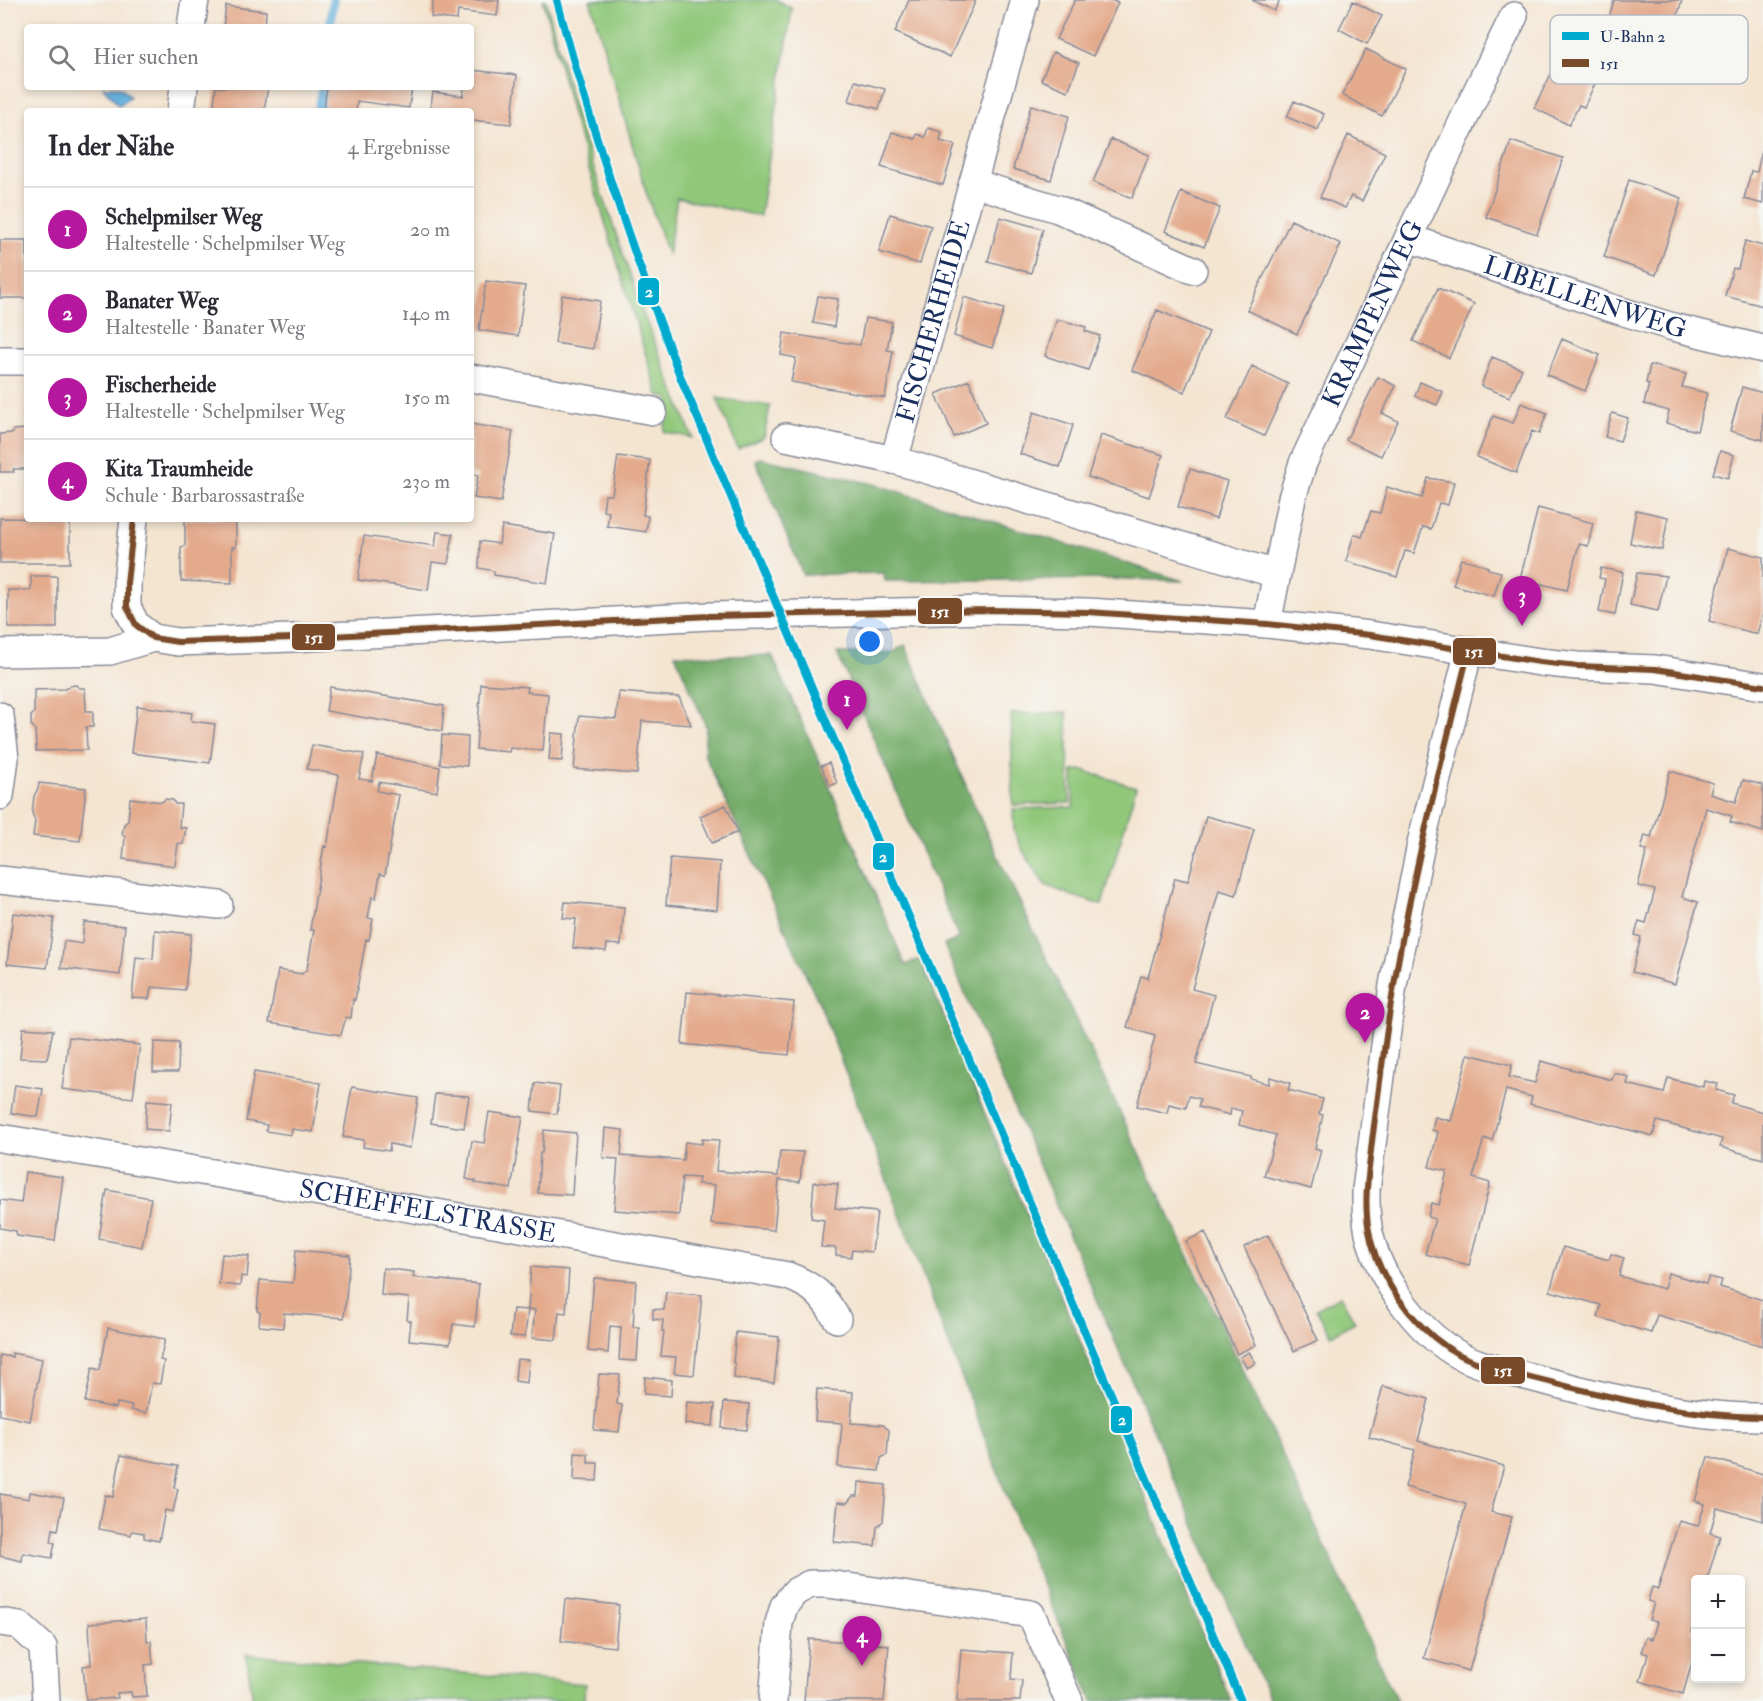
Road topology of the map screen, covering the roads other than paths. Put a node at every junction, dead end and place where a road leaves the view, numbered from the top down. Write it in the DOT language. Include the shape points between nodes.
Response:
graph roads {
  1 [pos="195,0"];
  2 [pos="1025,0"];
  3 [pos="1514,16"];
  4 [pos="191,24"];
  5 [pos="184,90"];
  6 [pos="181,108"];
  7 [pos="973,183"];
  8 [pos="1409,238"];
  9 [pos="1192,270"];
  10 [pos="1763,350"];
  11 [pos="0,361"];
  12 [pos="24,361"];
  13 [pos="474,379"];
  14 [pos="653,411"];
  15 [pos="786,436"];
  16 [pos="894,460"];
  17 [pos="134,522"];
  18 [pos="1276,574"];
  19 [pos="1267,624"];
  20 [pos="153,638"];
  21 [pos="1469,650"];
  22 [pos="0,653"];
  23 [pos="1763,686"];
  24 [pos="0,716"];
  25 [pos="0,796"];
  26 [pos="0,880"];
  27 [pos="219,905"];
  28 [pos="0,1138"];
  29 [pos="837,1319"];
  30 [pos="1763,1417"];
  31 [pos="0,1622"];
  32 [pos="46,1701"];
  33 [pos="773,1701"];
  34 [pos="1069,1701"];
  1 -- 4 [label="street"];
  2 -- 7 [label="street, FISCHERHEIDE"];
  3 -- 8 [label="street, KRAMPENWEG"];
  5 -- 6 [label="street"];
  7 -- 9 [label="street" via="1058,209"];
  7 -- 16 [label="street, FISCHERHEIDE"];
  8 -- 10 [label="street, LIBELLENWEG" via="1605,306"];
  8 -- 18 [label="street, KRAMPENWEG" via="1303,463"];
  11 -- 12 [label="street"];
  13 -- 14 [label="street"];
  15 -- 16 [label="street"];
  16 -- 18 [label="street"];
  17 -- 20 [label="street" via="127,607 135,624"];
  18 -- 19 [label="street, KRAMPENWEG"];
  19 -- 20 [label="street" via="990,610 710,616 178,642"];
  19 -- 21 [label="street"];
  20 -- 22 [label="street" via="110,651"];
  21 -- 23 [label="street" via="1550,663 1655,669"];
  21 -- 30 [label="street" via="1422,839 1393,985 1366,1190 1366,1218 1372,1245 1383,1272 1414,1318 1461,1356 1490,1368 1658,1407"];
  24 -- 25 [label="street" via="5,758"];
  26 -- 27 [label="street"];
  28 -- 29 [label="street, SCHEFFELSTRASSE" via="788,1276 806,1283 822,1296"];
  31 -- 32 [label="street" via="19,1625 43,1647"];
  33 -- 34 [label="street" via="779,1623 784,1606 795,1592 810,1584 828,1584 1031,1614"];
}
